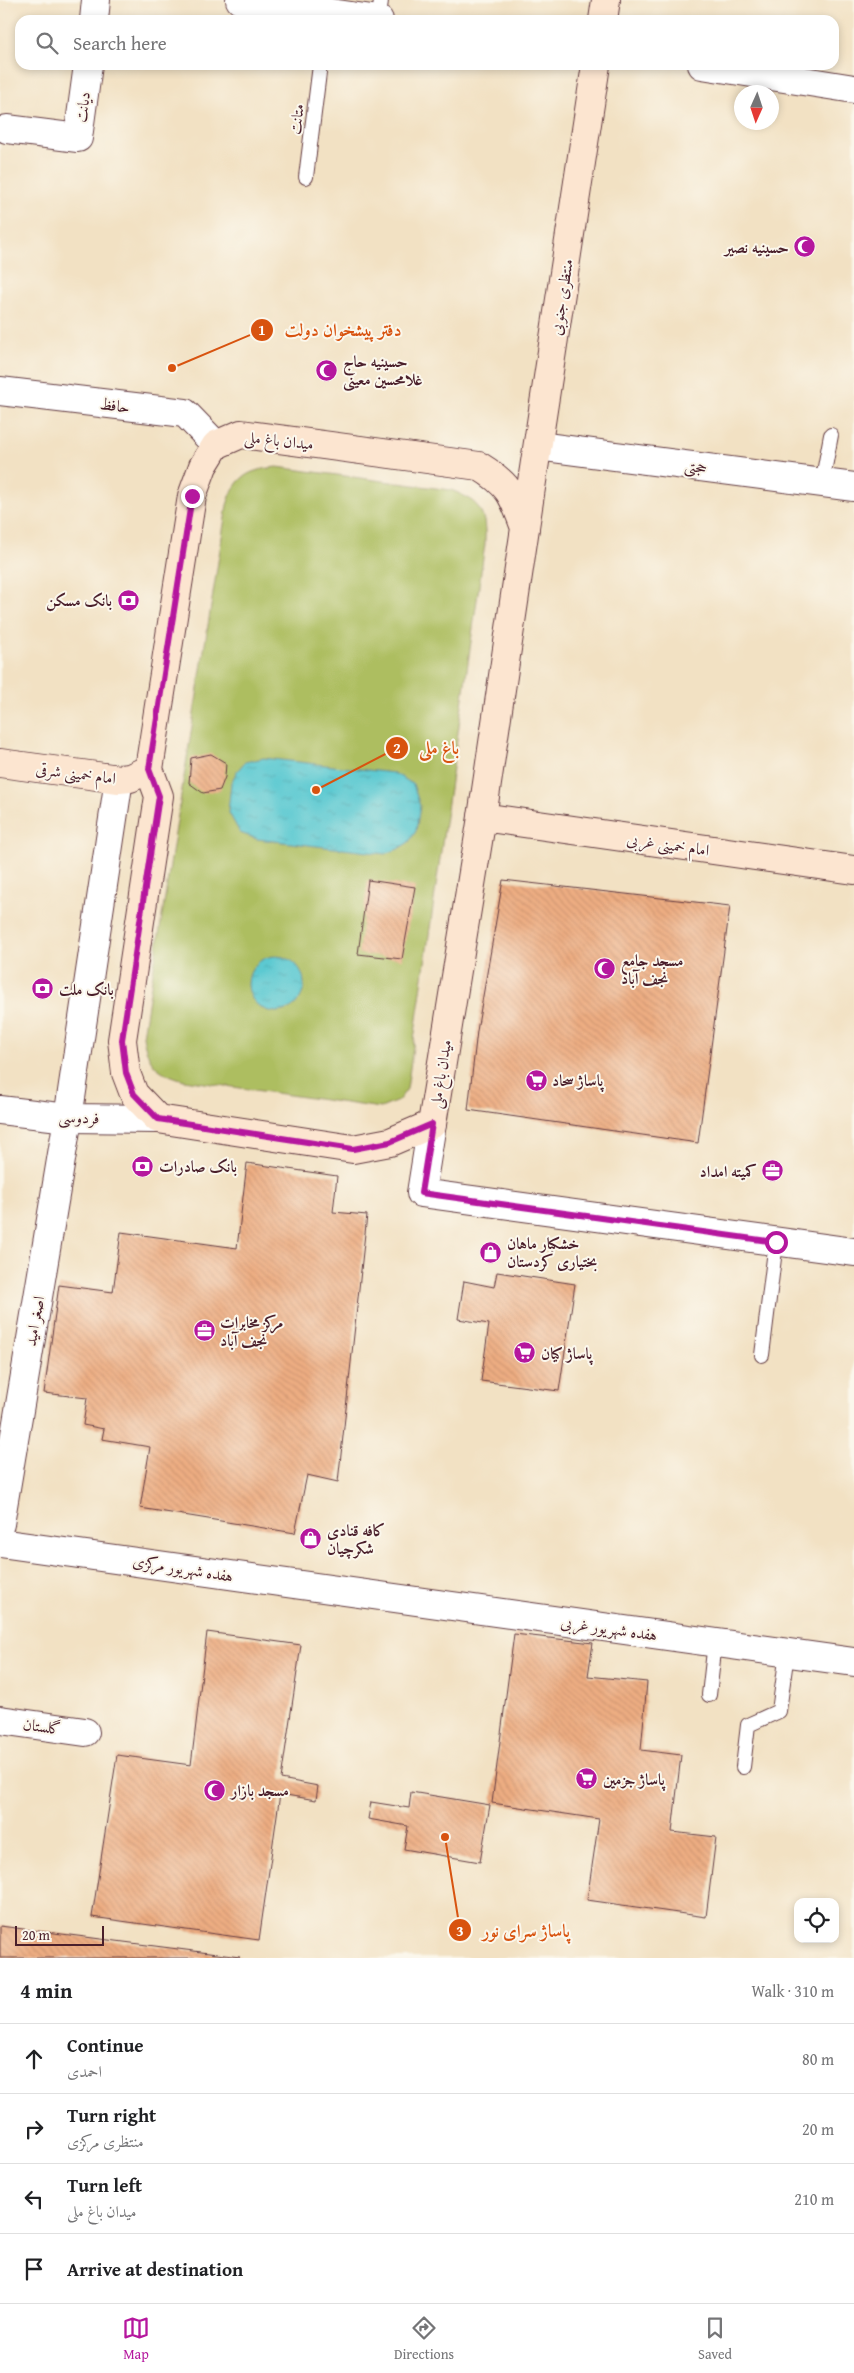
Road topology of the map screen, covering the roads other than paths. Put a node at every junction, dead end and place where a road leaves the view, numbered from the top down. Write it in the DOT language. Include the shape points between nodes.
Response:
graph roads {
  1 [pos="96,0"];
  2 [pos="240,0"];
  3 [pos="381,0"];
  4 [pos="606,0"];
  5 [pos="94,15"];
  6 [pos="321,15"];
  7 [pos="380,15"];
  8 [pos="604,15"];
  9 [pos="87,70"];
  10 [pos="319,70"];
  11 [pos="595,70"];
  12 [pos="734,70"];
  13 [pos="854,89"];
  14 [pos="7,129"];
  15 [pos="306,177"];
  16 [pos="0,391"];
  17 [pos="831,435"];
  18 [pos="216,445"];
  19 [pos="538,446"];
  20 [pos="822,483"];
  21 [pos="854,487"];
  22 [pos="525,528"];
  23 [pos="0,763"];
  24 [pos="149,769"];
  25 [pos="120,779"];
  26 [pos="482,817"];
  27 [pos="854,870"];
  28 [pos="0,1110"];
  29 [pos="68,1118"];
  30 [pos="158,1119"];
  31 [pos="432,1124"];
  32 [pos="776,1242"];
  33 [pos="854,1252"];
  34 [pos="762,1355"];
  35 [pos="0,1524"];
  36 [pos="0,1543"];
  37 [pos="365,1594"];
  38 [pos="715,1642"];
  39 [pos="787,1653"];
  40 [pos="854,1662"];
  41 [pos="709,1695"];
  42 [pos="0,1720"];
  43 [pos="85,1732"];
  44 [pos="743,1767"];
  1 -- 5 [label="street"];
  2 -- 6 [label="street"];
  3 -- 7 [label="lane"];
  4 -- 8 [label="main road"];
  9 -- 14 [label="street, دیانت" via="78,138"];
  10 -- 15 [label="lane, متانت"];
  11 -- 19 [label="main road, منتظری جنوبی"];
  12 -- 13 [label="street"];
  16 -- 18 [label="street, حافظ" via="185,413"];
  17 -- 20 [label="lane"];
  18 -- 22 [label="main road, میدان باغ ملی" via="241,434 478,466 499,478 514,497"];
  18 -- 24 [label="main road" via="203,466 192,496"];
  19 -- 20 [label="street, حجتی"];
  19 -- 22 [label="main road, منتظری جنوبی"];
  20 -- 21 [label="street, حجتی"];
  22 -- 26 [label="main road, میدان باغ ملی"];
  23 -- 25 [label="main road, امام خمینی شرقی"];
  24 -- 25 [label="main road, امام خمینی شرقی"];
  24 -- 30 [label="main road" via="159,796 122,1040 126,1073 134,1094"];
  25 -- 29 [label="street, اصغر امید"];
  26 -- 27 [label="main road, امام خمینی غربی"];
  26 -- 31 [label="main road, میدان باغ ملی"];
  28 -- 29 [label="street, فردوسی"];
  29 -- 30 [label="street, فردوسی"];
  29 -- 35 [label="street, اصغر امید"];
  30 -- 31 [label="main road, میدان باغ ملی" via="353,1149 390,1142"];
  31 -- 32 [label="street" via="421,1193"];
  32 -- 33 [label="street"];
  32 -- 34 [label="lane"];
  36 -- 37 [label="street, هفده شهریور مرکزی"];
  37 -- 38 [label="street, هفده شهریور غربی"];
  38 -- 39 [label="street, هفده شهریور غربی"];
  38 -- 41 [label="lane"];
  39 -- 40 [label="street, هفده شهریور غربی"];
  39 -- 44 [label="lane" via="779,1711 748,1724"];
  42 -- 43 [label="street, گلستان"];
}
